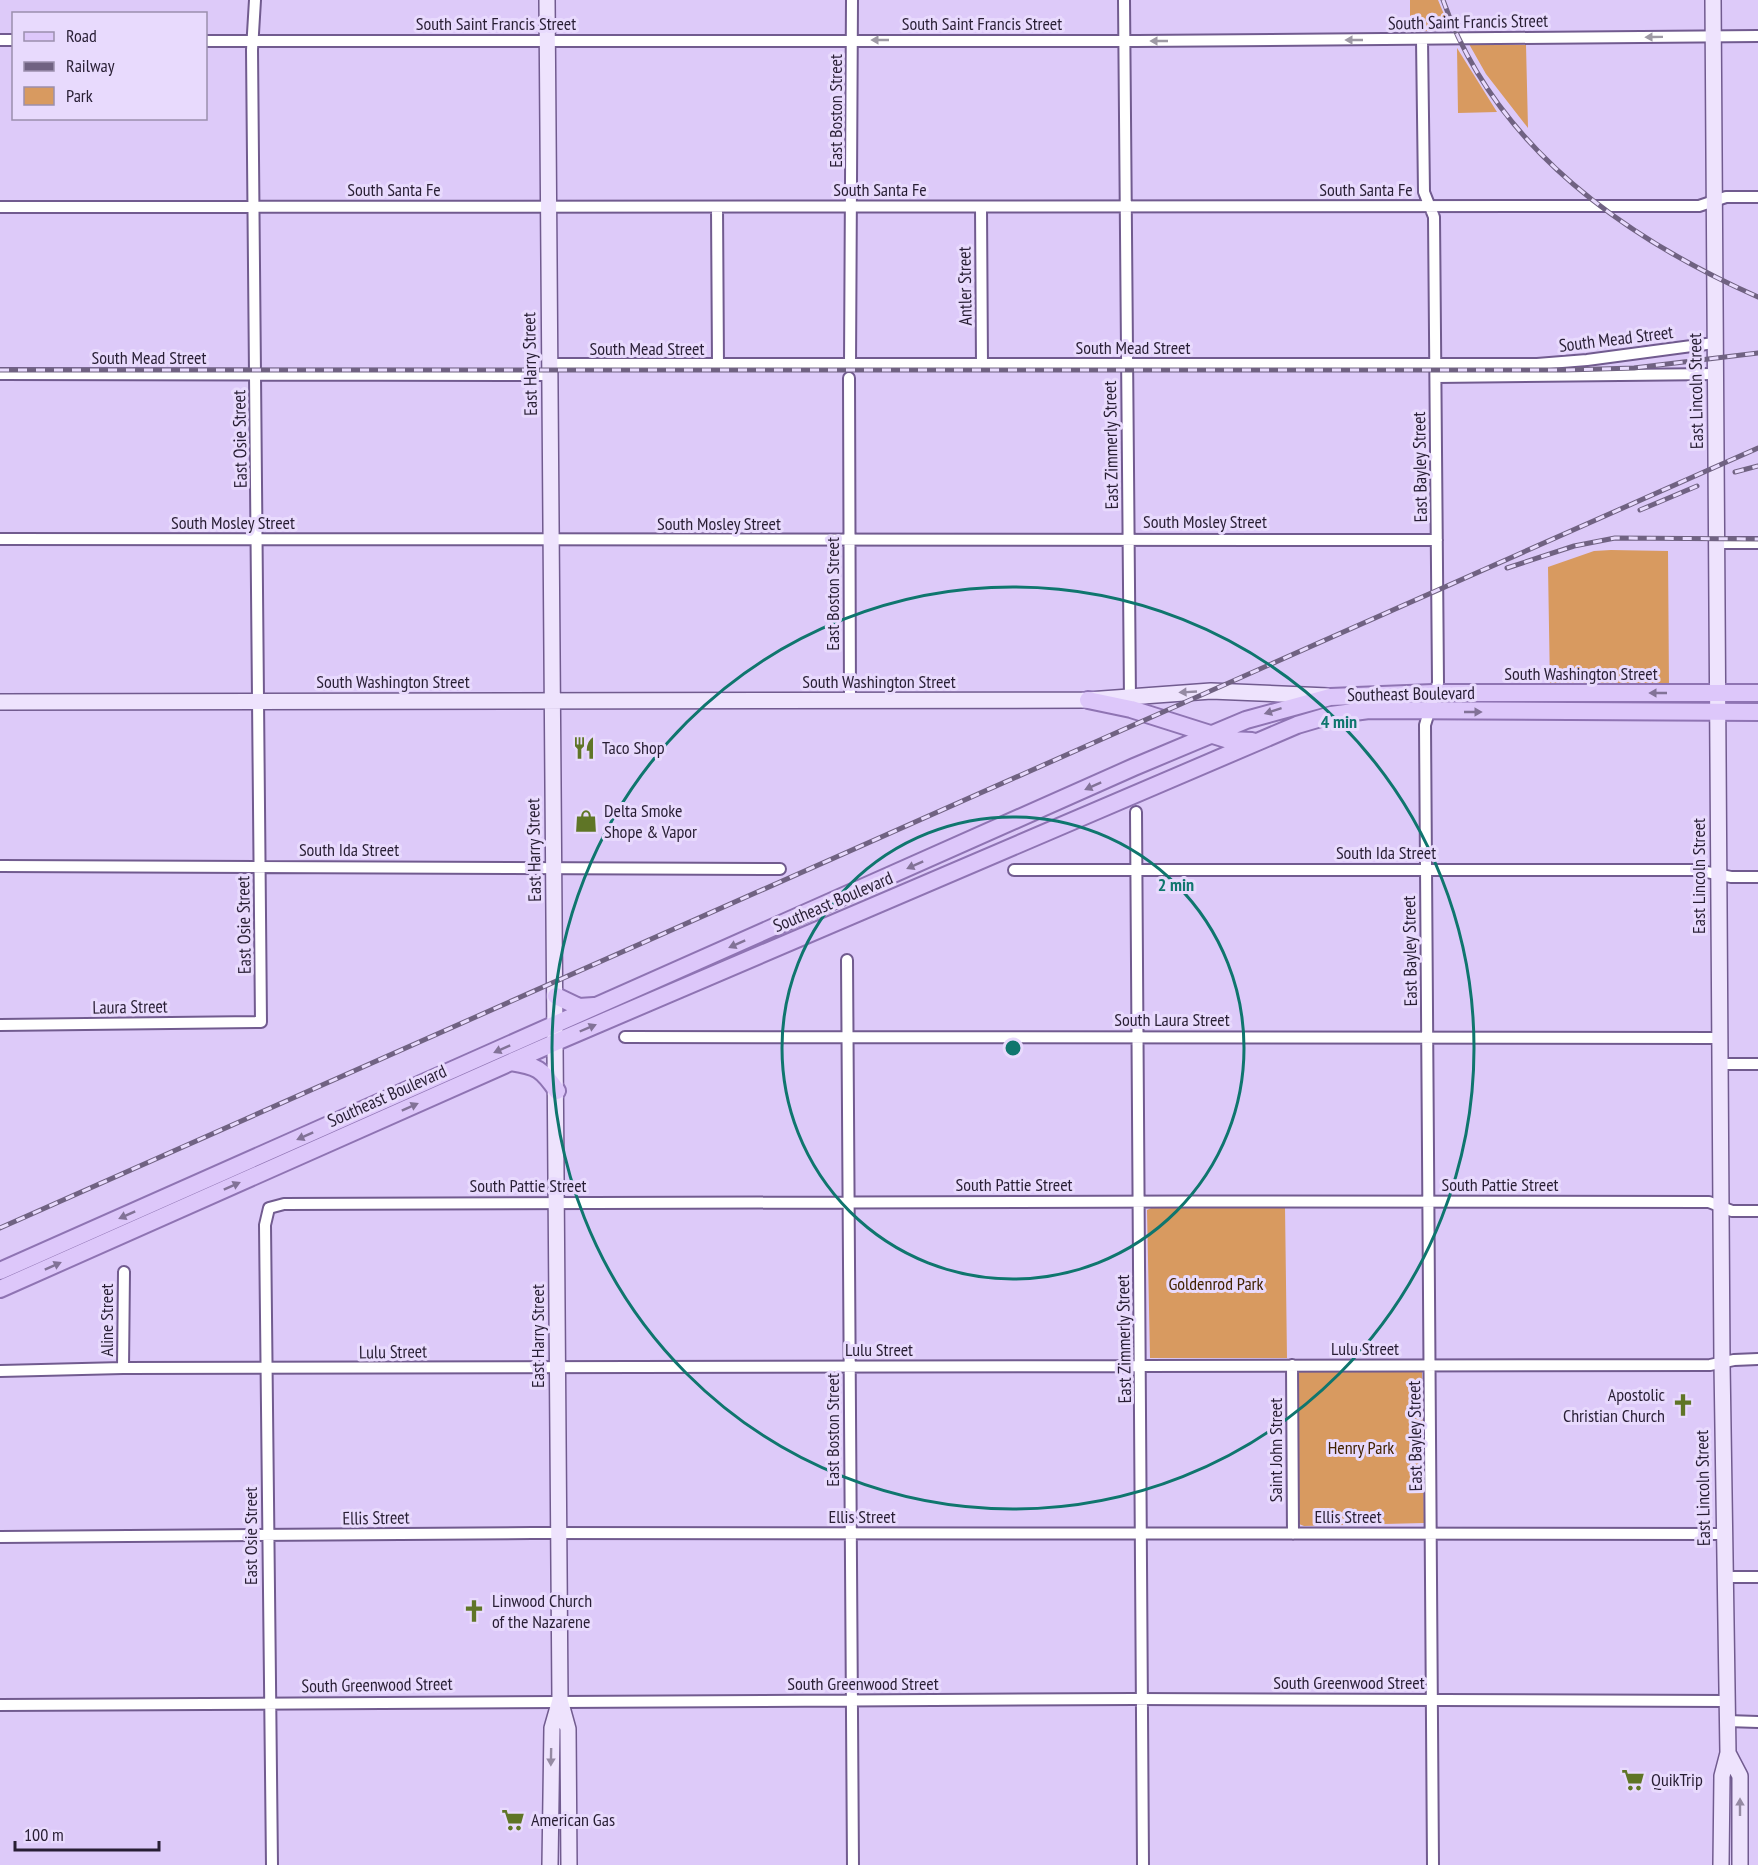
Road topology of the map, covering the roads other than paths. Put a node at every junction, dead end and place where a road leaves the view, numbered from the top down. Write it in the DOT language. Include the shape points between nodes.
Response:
graph roads {
  1 [pos="255,0"];
  2 [pos="547,0"];
  3 [pos="852,0"];
  4 [pos="1124,0"];
  5 [pos="1713,0"];
  6 [pos="1713,36"];
  7 [pos="1758,36"];
  8 [pos="547,40"];
  9 [pos="852,40"];
  10 [pos="1422,40"];
  11 [pos="207,41"];
  12 [pos="252,41"];
  13 [pos="1124,41"];
  14 [pos="1758,196"];
  15 [pos="1714,201"];
  16 [pos="1126,206"];
  17 [pos="1429,206"];
  18 [pos="0,207"];
  19 [pos="253,207"];
  20 [pos="548,207"];
  21 [pos="717,207"];
  22 [pos="850,207"];
  23 [pos="981,207"];
  24 [pos="1714,343"];
  25 [pos="1436,364"];
  26 [pos="718,365"];
  27 [pos="850,365"];
  28 [pos="982,365"];
  29 [pos="1126,365"];
  30 [pos="550,370"];
  31 [pos="0,374"];
  32 [pos="1716,374"];
  33 [pos="255,375"];
  34 [pos="1436,377"];
  35 [pos="849,378"];
  36 [pos="1129,538"];
  37 [pos="0,539"];
  38 [pos="258,539"];
  39 [pos="551,540"];
  40 [pos="849,540"];
  41 [pos="1437,540"];
  42 [pos="1717,543"];
  43 [pos="1758,543"];
  44 [pos="1433,693"];
  45 [pos="1717,693"];
  46 [pos="1758,693"];
  47 [pos="1330,696"];
  48 [pos="1088,700"];
  49 [pos="259,701"];
  50 [pos="552,701"];
  51 [pos="0,702"];
  52 [pos="850,702"];
  53 [pos="1130,703"];
  54 [pos="1428,712"];
  55 [pos="1717,712"];
  56 [pos="1758,712"];
  57 [pos="1209,735"];
  58 [pos="1260,740"];
  59 [pos="1136,812"];
  60 [pos="0,866"];
  61 [pos="260,866"];
  62 [pos="553,868"];
  63 [pos="780,869"];
  64 [pos="1014,870"];
  65 [pos="1136,870"];
  66 [pos="1425,870"];
  67 [pos="1718,873"];
  68 [pos="1758,877"];
  69 [pos="847,960"];
  70 [pos="556,996"];
  71 [pos="601,1005"];
  72 [pos="261,1022"];
  73 [pos="0,1025"];
  74 [pos="556,1033"];
  75 [pos="846,1035"];
  76 [pos="1137,1036"];
  77 [pos="625,1037"];
  78 [pos="1427,1037"];
  79 [pos="1719,1038"];
  80 [pos="511,1062"];
  81 [pos="1719,1064"];
  82 [pos="1758,1064"];
  83 [pos="557,1091"];
  84 [pos="1139,1201"];
  85 [pos="1429,1201"];
  86 [pos="557,1202"];
  87 [pos="848,1202"];
  88 [pos="1720,1206"];
  89 [pos="269,1208"];
  90 [pos="1758,1211"];
  91 [pos="0,1271"];
  92 [pos="124,1272"];
  93 [pos="0,1289"];
  94 [pos="1758,1359"];
  95 [pos="1722,1363"];
  96 [pos="1292,1365"];
  97 [pos="1141,1366"];
  98 [pos="1431,1366"];
  99 [pos="558,1367"];
  100 [pos="849,1367"];
  101 [pos="123,1368"];
  102 [pos="267,1369"];
  103 [pos="0,1371"];
  104 [pos="559,1533"];
  105 [pos="850,1533"];
  106 [pos="1142,1534"];
  107 [pos="1293,1534"];
  108 [pos="1432,1534"];
  109 [pos="1724,1534"];
  110 [pos="268,1536"];
  111 [pos="0,1538"];
  112 [pos="1724,1577"];
  113 [pos="1758,1577"];
  114 [pos="1143,1699"];
  115 [pos="560,1700"];
  116 [pos="851,1700"];
  117 [pos="1433,1700"];
  118 [pos="1727,1701"];
  119 [pos="269,1703"];
  120 [pos="0,1705"];
  121 [pos="1727,1721"];
  122 [pos="1758,1722"];
  123 [pos="1728,1753"];
  124 [pos="272,1865"];
  125 [pos="550,1865"];
  126 [pos="569,1865"];
  127 [pos="853,1865"];
  128 [pos="1143,1865"];
  129 [pos="1433,1865"];
  130 [pos="1721,1865"];
  131 [pos="1740,1865"];
  1 -- 12 [label="street, East Osie Street"];
  2 -- 8 [label="street, East Harry Street"];
  3 -- 9 [label="street, East Boston Street"];
  4 -- 13 [label="street, East Zimmerly Street"];
  5 -- 6 [label="street, East Lincoln Street"];
  6 -- 7 [label="street, South Saint Francis Street"];
  6 -- 10 [label="street, South Saint Francis Street, one-way"];
  6 -- 15 [label="street, East Lincoln Street"];
  8 -- 9 [label="street, South Saint Francis Street"];
  8 -- 12 [label="street, South Saint Francis Street"];
  8 -- 20 [label="street, East Harry Street"];
  13 -- 9 [label="street, South Saint Francis Street, one-way"];
  9 -- 22 [label="street, East Boston Street"];
  10 -- 13 [label="street, South Saint Francis Street, one-way"];
  10 -- 17 [label="street, East Bayley Street" via="1424,192"];
  11 -- 12 [label="street, South Saint Francis Street"];
  12 -- 19 [label="street, East Osie Street"];
  13 -- 16 [label="street, East Zimmerly Street"];
  14 -- 15 [label="street, South Santa Fe" via="1726,196"];
  15 -- 17 [label="street, South Santa Fe" via="1700,206"];
  15 -- 24 [label="street, East Lincoln Street"];
  16 -- 17 [label="street, South Santa Fe"];
  16 -- 23 [label="street, South Santa Fe"];
  16 -- 29 [label="street, East Zimmerly Street"];
  17 -- 25 [label="street, East Bayley Street" via="1434,217"];
  18 -- 19 [label="street, South Santa Fe"];
  19 -- 20 [label="street, South Santa Fe"];
  19 -- 33 [label="street, East Osie Street"];
  20 -- 21 [label="street, South Santa Fe"];
  20 -- 30 [label="street, East Harry Street"];
  21 -- 22 [label="street, South Santa Fe"];
  21 -- 26 [label="street"];
  22 -- 23 [label="street, South Santa Fe"];
  22 -- 27 [label="street, East Boston Street"];
  23 -- 28 [label="street, Antler Street"];
  24 -- 25 [label="street, South Mead Street" via="1559,363"];
  24 -- 32 [label="street, East Lincoln Street"];
  25 -- 29 [label="street, South Mead Street"];
  25 -- 34 [label="street, East Bayley Street"];
  26 -- 27 [label="street, South Mead Street"];
  26 -- 30 [label="street, South Mead Street"];
  27 -- 28 [label="street, South Mead Street"];
  28 -- 29 [label="street, South Mead Street"];
  29 -- 36 [label="street, East Zimmerly Street"];
  30 -- 33 [label="street, South Mead Street"];
  30 -- 39 [label="street, East Harry Street"];
  31 -- 33 [label="street, South Mead Street"];
  32 -- 34 [label="street, South Mead Street"];
  32 -- 42 [label="street, East Lincoln Street"];
  33 -- 38 [label="street, East Osie Street"];
  34 -- 41 [label="street, East Bayley Street"];
  35 -- 40 [label="street, East Boston Street"];
  36 -- 40 [label="street, South Mosley Street"];
  36 -- 41 [label="street, South Mosley Street"];
  36 -- 53 [label="street, East Zimmerly Street"];
  37 -- 38 [label="street, South Mosley Street"];
  38 -- 39 [label="street, South Mosley Street"];
  38 -- 49 [label="street, East Osie Street"];
  39 -- 40 [label="street, South Mosley Street"];
  39 -- 50 [label="street, East Harry Street"];
  40 -- 52 [label="street, East Boston Street"];
  41 -- 44 [label="street, East Bayley Street" via="1438,683"];
  42 -- 43 [label="street"];
  42 -- 45 [label="street, East Lincoln Street"];
  45 -- 44 [label="main road, South Washington Street, one-way"];
  44 -- 47 [label="main road, South Washington Street"];
  44 -- 54 [label="street, East Bayley Street"];
  45 -- 46 [label="main road, South Washington Street"];
  45 -- 55 [label="street, East Lincoln Street"];
  47 -- 53 [label="street, South Washington Street, one-way" via="1211,691"];
  47 -- 57 [label="main road, Southeast Boulevard, one-way"];
  48 -- 52 [label="street, South Washington Street"];
  48 -- 53 [label="main road"];
  49 -- 50 [label="street, South Washington Street"];
  49 -- 51 [label="street, South Washington Street"];
  49 -- 61 [label="street, East Osie Street"];
  50 -- 52 [label="street, South Washington Street"];
  50 -- 62 [label="street, East Harry Street"];
  53 -- 57 [label="main road"];
  54 -- 55 [label="main road, Southeast Boulevard, one-way"];
  54 -- 58 [label="main road, Southeast Boulevard" via="1331,715"];
  54 -- 66 [label="street, East Bayley Street"];
  55 -- 56 [label="main road"];
  55 -- 67 [label="street, East Lincoln Street"];
  57 -- 58 [label="main road"];
  57 -- 71 [label="main road, Southeast Boulevard, one-way"];
  74 -- 58 [label="main road, Southeast Boulevard, one-way"];
  59 -- 65 [label="street, East Zimmerly Street"];
  60 -- 61 [label="street, South Ida Street"];
  61 -- 62 [label="street, South Ida Street"];
  61 -- 72 [label="street, East Osie Street"];
  62 -- 63 [label="street, South Ida Street"];
  62 -- 70 [label="street, East Harry Street"];
  64 -- 65 [label="street, South Ida Street"];
  65 -- 66 [label="street, South Ida Street"];
  65 -- 76 [label="street, East Zimmerly Street"];
  66 -- 67 [label="street, South Ida Street"];
  66 -- 78 [label="street, East Bayley Street"];
  67 -- 68 [label="street, South Ida Street"];
  67 -- 79 [label="street, East Lincoln Street"];
  69 -- 75 [label="street, East Boston Street"];
  70 -- 71 [label="main road" via="579,1007"];
  70 -- 74 [label="street, East Harry Street"];
  71 -- 74 [label="main road, Southeast Boulevard"];
  72 -- 73 [label="street, Laura Street"];
  74 -- 80 [label="main road, Southeast Boulevard"];
  74 -- 83 [label="street, East Harry Street"];
  74 -- 91 [label="main road, Southeast Boulevard, one-way"];
  75 -- 76 [label="street, South Laura Street"];
  75 -- 77 [label="street, South Laura Street"];
  75 -- 87 [label="street, East Boston Street"];
  76 -- 78 [label="street, South Laura Street"];
  76 -- 84 [label="street, East Zimmerly Street"];
  78 -- 79 [label="street, South Laura Street"];
  78 -- 85 [label="street, East Bayley Street"];
  79 -- 81 [label="street, East Lincoln Street"];
  80 -- 83 [label="main road" via="542,1071"];
  93 -- 80 [label="main road, Southeast Boulevard, one-way"];
  81 -- 82 [label="street"];
  81 -- 88 [label="street, East Lincoln Street"];
  83 -- 86 [label="street, East Harry Street"];
  84 -- 85 [label="street, South Pattie Street"];
  84 -- 87 [label="street, South Pattie Street"];
  84 -- 97 [label="street, East Zimmerly Street"];
  85 -- 88 [label="street, South Pattie Street" via="1709,1202"];
  85 -- 98 [label="street, East Bayley Street"];
  86 -- 87 [label="street, South Pattie Street"];
  86 -- 89 [label="street, South Pattie Street" via="284,1204"];
  86 -- 99 [label="street, East Harry Street"];
  87 -- 100 [label="street, East Boston Street"];
  88 -- 90 [label="street, South Pattie Street" via="1732,1211"];
  88 -- 95 [label="street, East Lincoln Street"];
  89 -- 102 [label="street, East Osie Street" via="265,1225"];
  92 -- 101 [label="street, Aline Street"];
  94 -- 95 [label="street, Lulu Street"];
  95 -- 98 [label="street, Lulu Street"];
  95 -- 109 [label="street, East Lincoln Street"];
  96 -- 97 [label="street, Lulu Street"];
  96 -- 98 [label="street, Lulu Street"];
  96 -- 107 [label="street, Saint John Street"];
  97 -- 100 [label="street, Lulu Street"];
  97 -- 106 [label="street, East Zimmerly Street"];
  98 -- 108 [label="street, East Bayley Street"];
  99 -- 100 [label="street, Lulu Street"];
  99 -- 102 [label="street, Lulu Street"];
  99 -- 104 [label="street, East Harry Street"];
  100 -- 105 [label="street, East Boston Street"];
  101 -- 102 [label="street, Lulu Street"];
  101 -- 103 [label="street, Lulu Street"];
  102 -- 110 [label="street, East Osie Street"];
  104 -- 105 [label="street, Ellis Street"];
  104 -- 110 [label="street, Ellis Street"];
  104 -- 115 [label="street, East Harry Street"];
  105 -- 106 [label="street, Ellis Street"];
  105 -- 116 [label="street, East Boston Street"];
  106 -- 107 [label="street, Ellis Street"];
  106 -- 114 [label="street, East Zimmerly Street"];
  107 -- 108 [label="street, Ellis Street"];
  108 -- 109 [label="street, Ellis Street"];
  108 -- 117 [label="street, East Bayley Street"];
  109 -- 112 [label="street, East Lincoln Street"];
  110 -- 111 [label="street, Ellis Street"];
  110 -- 119 [label="street, East Osie Street"];
  112 -- 113 [label="street"];
  112 -- 118 [label="street, East Lincoln Street"];
  114 -- 116 [label="street, South Greenwood Street"];
  114 -- 117 [label="street, South Greenwood Street"];
  114 -- 128 [label="street, East Zimmerly Street"];
  115 -- 116 [label="street, South Greenwood Street"];
  115 -- 119 [label="street, South Greenwood Street"];
  115 -- 125 [label="street, East Harry Street, one-way" via="552,1728"];
  115 -- 126 [label="street, East Harry Street" via="568,1729"];
  116 -- 127 [label="street, East Boston Street"];
  117 -- 118 [label="street, South Greenwood Street"];
  117 -- 129 [label="street, East Bayley Street"];
  118 -- 121 [label="street, East Lincoln Street"];
  119 -- 120 [label="street, South Greenwood Street"];
  119 -- 124 [label="street, East Osie Street"];
  121 -- 122 [label="street"];
  121 -- 123 [label="street, East Lincoln Street"];
  123 -- 130 [label="street, East Lincoln Street" via="1722,1776"];
  131 -- 123 [label="street, East Lincoln Street, one-way" via="1740,1776"];
}
